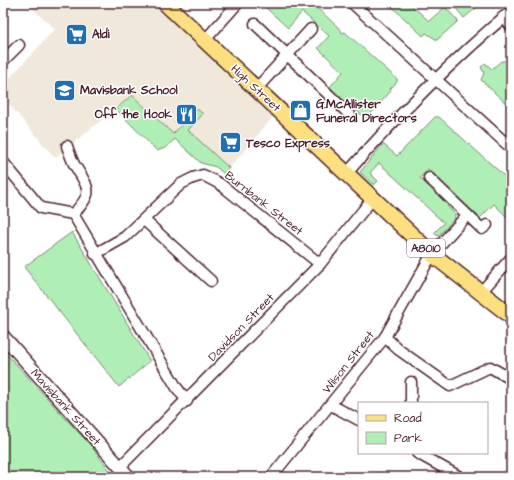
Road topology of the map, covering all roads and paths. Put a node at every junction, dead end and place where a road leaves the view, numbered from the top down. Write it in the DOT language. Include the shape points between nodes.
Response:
graph roads {
  1 [pos="165,3"];
  2 [pos="238,3"];
  3 [pos="352,3"];
  4 [pos="507,14"];
  5 [pos="255,24"];
  6 [pos="511,26"];
  7 [pos="311,29"];
  8 [pos="205,40"];
  9 [pos="19,45"];
  10 [pos="286,55"];
  11 [pos="3,61"];
  12 [pos="434,80"];
  13 [pos="257,88"];
  14 [pos="350,115"];
  15 [pos="67,146"];
  16 [pos="511,148"];
  17 [pos="3,162"];
  18 [pos="347,174"];
  19 [pos="429,178"];
  20 [pos="373,198"];
  21 [pos="73,214"];
  22 [pos="467,215"];
  23 [pos="144,220"];
  24 [pos="487,225"];
  25 [pos="95,254"];
  26 [pos="432,254"];
  27 [pos="511,258"];
  28 [pos="320,264"];
  29 [pos="211,281"];
  30 [pos="481,292"];
  31 [pos="511,316"];
  32 [pos="3,336"];
  33 [pos="385,337"];
  34 [pos="511,379"];
  35 [pos="411,382"];
  36 [pos="187,401"];
  37 [pos="411,402"];
  38 [pos="331,405"];
  39 [pos="358,419"];
  40 [pos="419,454"];
  41 [pos="120,467"];
  42 [pos="129,477"];
  43 [pos="271,477"];
  44 [pos="460,477"];
  1 -- 8 [label="main road, High Street / A8010"];
  2 -- 8 [label="street"];
  3 -- 12 [label="street"];
  4 -- 6 [label="street"];
  4 -- 12 [label="street"];
  5 -- 10 [label="street"];
  7 -- 10 [label="street"];
  8 -- 13 [label="main road, High Street / A8010"];
  9 -- 11 [label="street"];
  10 -- 13 [label="street"];
  10 -- 14 [label="street"];
  12 -- 16 [label="street"];
  12 -- 18 [label="street" via="389,125"];
  13 -- 18 [label="main road, High Street / A8010"];
  15 -- 21 [label="street" via="86,181 88,190 83,204"];
  17 -- 21 [label="street" via="41,208"];
  18 -- 20 [label="main road, A8010"];
  19 -- 22 [label="street"];
  20 -- 26 [label="main road, A8010"];
  20 -- 28 [label="street, Davidson Street"];
  21 -- 25 [label="street"];
  22 -- 24 [label="street" via="482,229"];
  22 -- 26 [label="street, Wilson Street"];
  23 -- 25 [label="street, Burnbank Street" via="125,237"];
  23 -- 28 [label="street, Burnbank Street" via="181,184 203,175 226,189"];
  23 -- 29 [label="street"];
  25 -- 36 [label="street"];
  26 -- 30 [label="main road, A8010"];
  26 -- 33 [label="street, Wilson Street"];
  27 -- 30 [label="street"];
  28 -- 36 [label="street, Davidson Street"];
  30 -- 31 [label="main road, A8010"];
  32 -- 41 [label="street, Mavisbank Street"];
  33 -- 34 [label="street" via="450,386 490,367"];
  33 -- 38 [label="street, Wilson Street"];
  35 -- 37 [label="street"];
  36 -- 41 [label="street, Davidson Street"];
  38 -- 39 [label="street"];
  38 -- 43 [label="street, Wilson Street"];
  40 -- 44 [label="street"];
  41 -- 42 [label="street, Mavisbank Street"];
}
